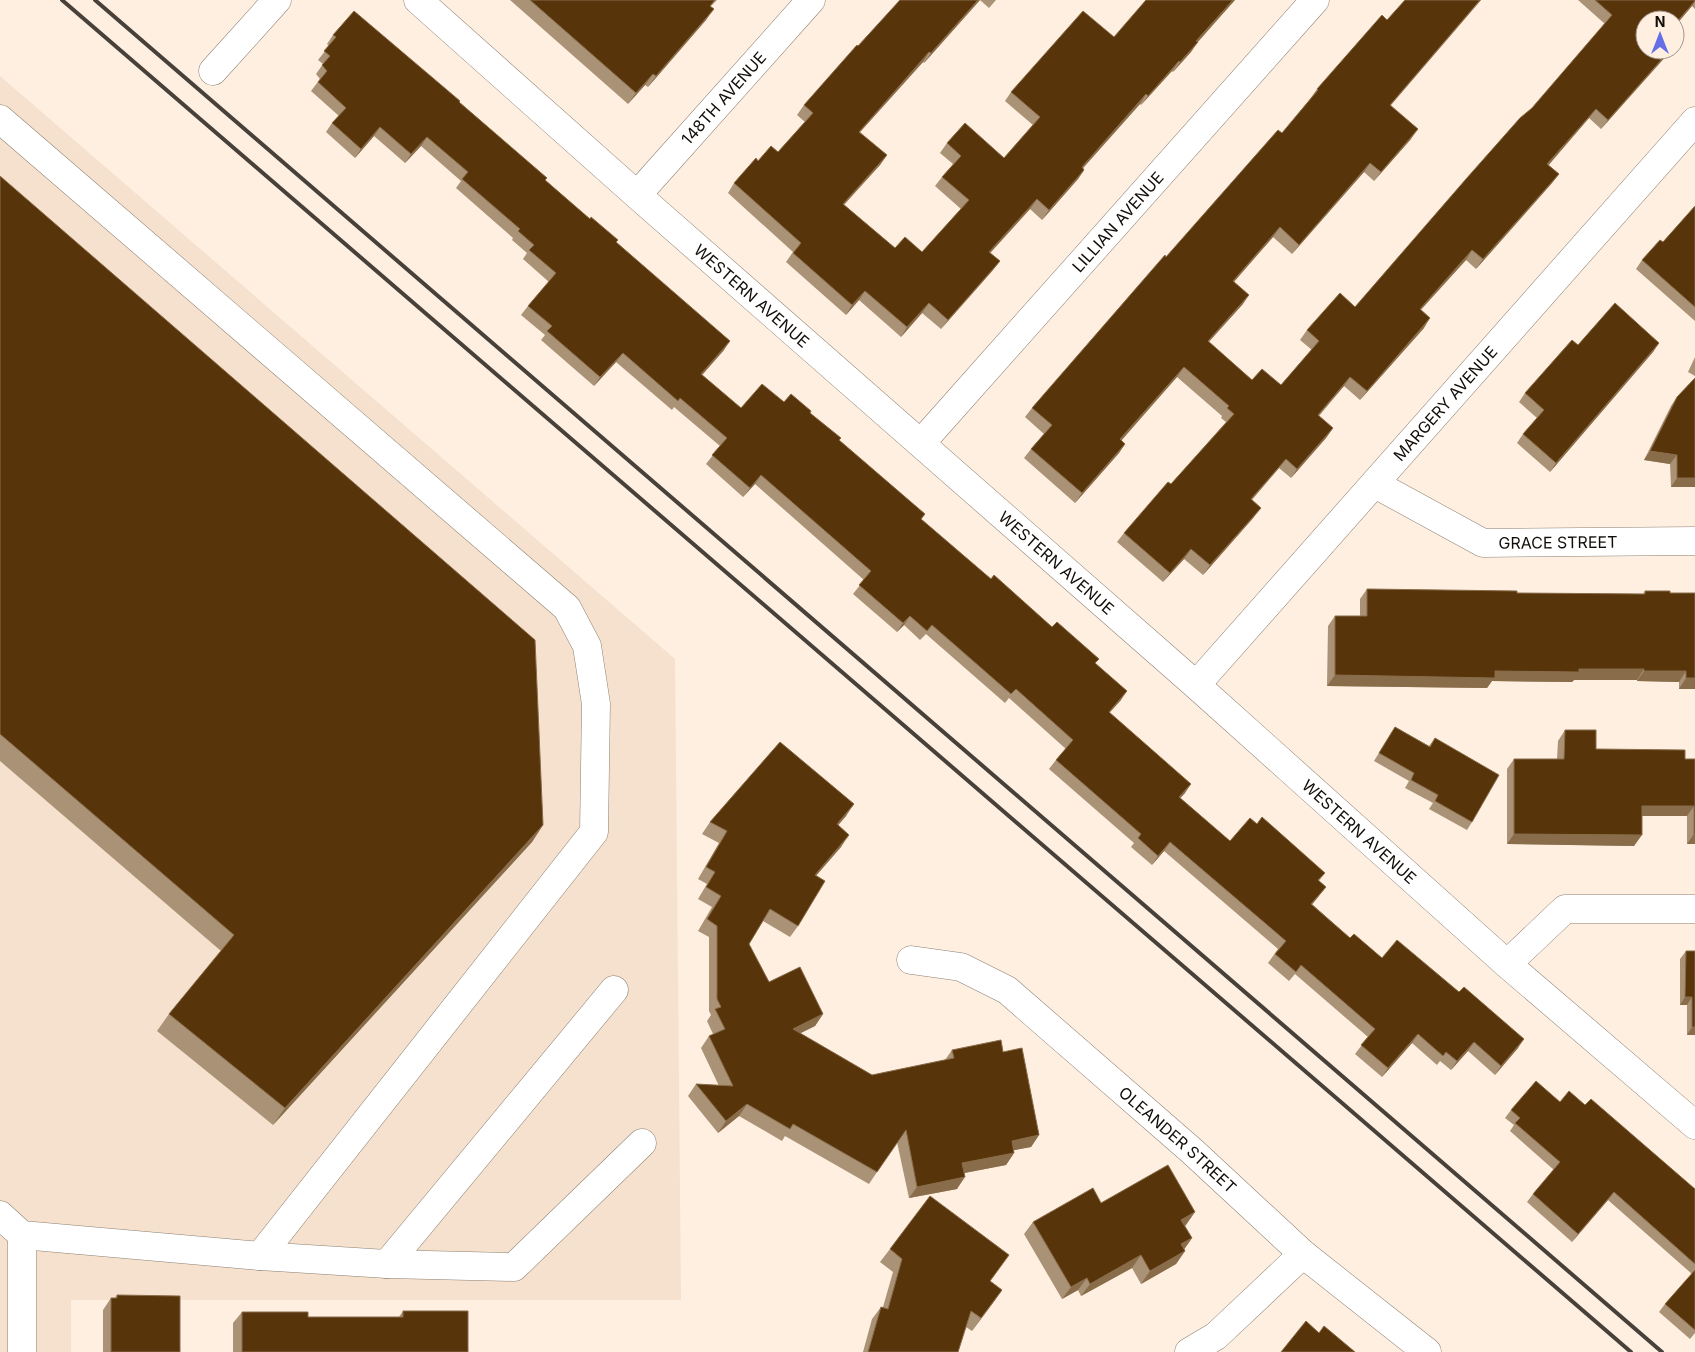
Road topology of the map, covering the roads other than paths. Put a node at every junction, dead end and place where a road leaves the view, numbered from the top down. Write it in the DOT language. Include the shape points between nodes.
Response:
graph roads {
  1 [pos="277,0"];
  2 [pos="418,0"];
  3 [pos="810,0"];
  4 [pos="1315,0"];
  5 [pos="213,71"];
  6 [pos="0,119"];
  7 [pos="1695,121"];
  8 [pos="637,195"];
  9 [pos="921,443"];
  10 [pos="1375,484"];
  11 [pos="1695,541"];
  12 [pos="1196,685"];
  13 [pos="1695,908"];
  14 [pos="911,960"];
  15 [pos="1506,964"];
  16 [pos="614,990"];
  17 [pos="1695,1125"];
  18 [pos="642,1143"];
  19 [pos="0,1215"];
  20 [pos="22,1235"];
  21 [pos="1303,1254"];
  22 [pos="260,1256"];
  23 [pos="387,1264"];
  24 [pos="22,1352"];
  25 [pos="1189,1352"];
  26 [pos="1427,1352"];
  1 -- 5 [label="street"];
  2 -- 8 [label="street, WESTERN AVENUE"];
  3 -- 8 [label="street, 148TH AVENUE"];
  4 -- 9 [label="street, LILLIAN AVENUE"];
  6 -- 22 [label="street" via="568,608 587,646 596,704 594,832"];
  7 -- 10 [label="street, MARGERY AVENUE"];
  8 -- 9 [label="street, WESTERN AVENUE"];
  9 -- 12 [label="street, WESTERN AVENUE"];
  10 -- 11 [label="street, GRACE STREET" via="1483,543"];
  10 -- 12 [label="street, MARGERY AVENUE"];
  12 -- 15 [label="street, WESTERN AVENUE"];
  13 -- 15 [label="street" via="1565,909"];
  14 -- 21 [label="street, OLEANDER STREET" via="961,967 1008,990 1192,1151"];
  15 -- 17 [label="street, WESTERN AVENUE"];
  16 -- 23 [label="street"];
  18 -- 23 [label="street" via="514,1267"];
  19 -- 20 [label="street"];
  20 -- 22 [label="street"];
  20 -- 24 [label="street"];
  21 -- 25 [label="street" via="1216,1336"];
  21 -- 26 [label="street, OLEANDER STREET"];
  22 -- 23 [label="street"];
}
